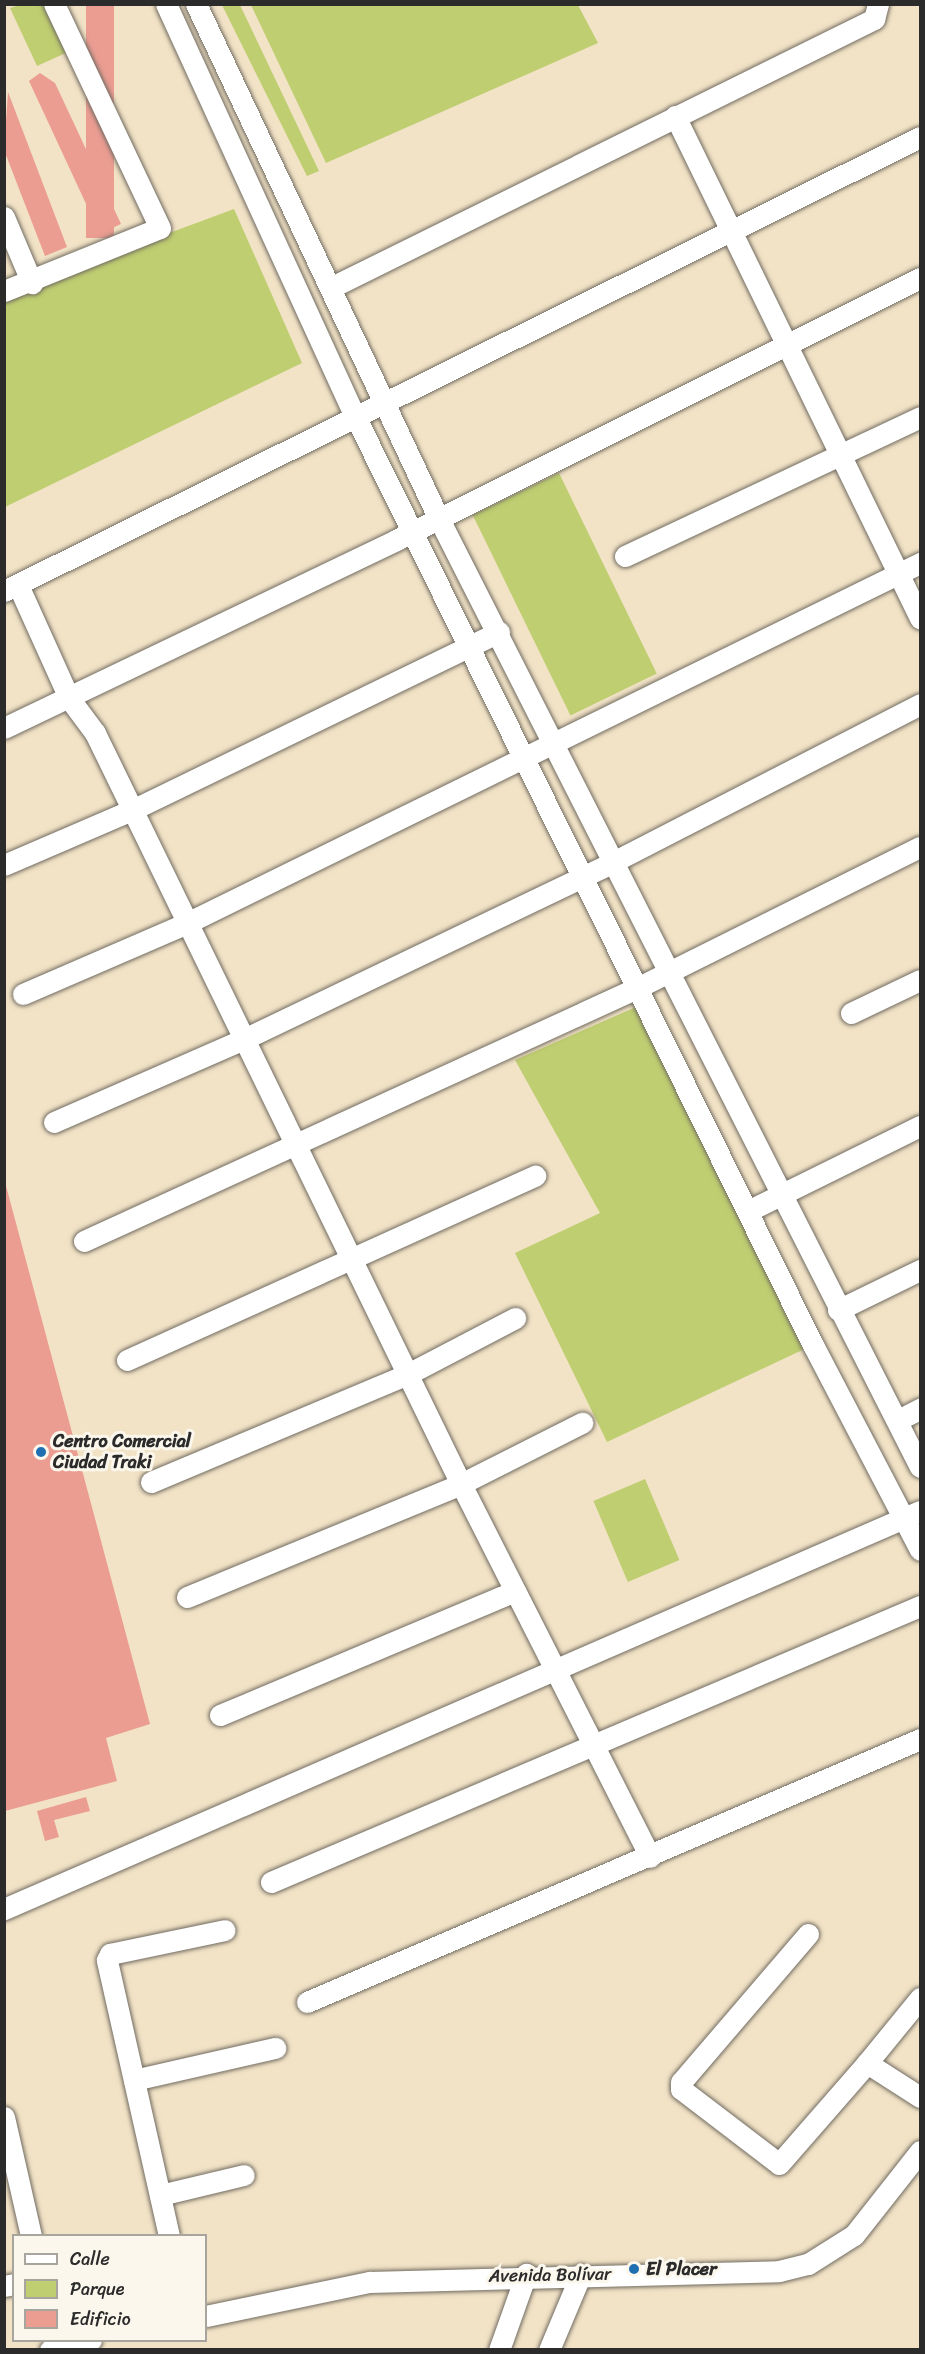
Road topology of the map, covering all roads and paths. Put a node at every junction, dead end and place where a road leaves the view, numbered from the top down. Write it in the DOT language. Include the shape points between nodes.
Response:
graph roads {
  1 [pos="54,4"];
  2 [pos="166,4"];
  3 [pos="196,4"];
  4 [pos="878,4"];
  5 [pos="675,116"];
  6 [pos="921,137"];
  7 [pos="4,217"];
  8 [pos="732,230"];
  9 [pos="921,278"];
  10 [pos="32,283"];
  11 [pos="332,288"];
  12 [pos="4,291"];
  13 [pos="788,343"];
  14 [pos="389,405"];
  15 [pos="355,416"];
  16 [pos="921,417"];
  17 [pos="841,457"];
  18 [pos="438,517"];
  19 [pos="413,531"];
  20 [pos="625,556"];
  21 [pos="921,563"];
  22 [pos="898,574"];
  23 [pos="11,588"];
  24 [pos="921,618"];
  25 [pos="499,632"];
  26 [pos="467,645"];
  27 [pos="69,698"];
  28 [pos="921,705"];
  29 [pos="4,728"];
  30 [pos="553,741"];
  31 [pos="524,756"];
  32 [pos="132,810"];
  33 [pos="921,847"];
  34 [pos="613,862"];
  35 [pos="4,865"];
  36 [pos="583,873"];
  37 [pos="187,923"];
  38 [pos="666,971"];
  39 [pos="921,980"];
  40 [pos="639,987"];
  41 [pos="24,994"];
  42 [pos="851,1014"];
  43 [pos="242,1040"];
  44 [pos="54,1122"];
  45 [pos="921,1126"];
  46 [pos="296,1148"];
  47 [pos="535,1176"];
  48 [pos="782,1195"];
  49 [pos="748,1211"];
  50 [pos="84,1241"];
  51 [pos="352,1262"];
  52 [pos="921,1270"];
  53 [pos="838,1310"];
  54 [pos="515,1318"];
  55 [pos="127,1360"];
  56 [pos="408,1374"];
  57 [pos="921,1409"];
  58 [pos="898,1420"];
  59 [pos="582,1423"];
  60 [pos="921,1467"];
  61 [pos="151,1482"];
  62 [pos="461,1484"];
  63 [pos="913,1514"];
  64 [pos="921,1550"];
  65 [pos="515,1591"];
  66 [pos="187,1597"];
  67 [pos="921,1606"];
  68 [pos="556,1671"];
  69 [pos="220,1715"];
  70 [pos="921,1739"];
  71 [pos="593,1746"];
  72 [pos="650,1857"];
  73 [pos="271,1881"];
  74 [pos="4,1909"];
  75 [pos="225,1930"];
  76 [pos="808,1934"];
  77 [pos="921,1998"];
  78 [pos="307,2002"];
  79 [pos="275,2048"];
  80 [pos="867,2063"];
  81 [pos="134,2080"];
  82 [pos="921,2097"];
  83 [pos="4,2117"];
  84 [pos="921,2151"];
  85 [pos="8,2152"];
  86 [pos="244,2175"];
  87 [pos="160,2194"];
  88 [pos="31,2234"];
  89 [pos="169,2234"];
  90 [pos="526,2274"];
  91 [pos="581,2274"];
  92 [pos="207,2316"];
  93 [pos="79,2342"];
  94 [pos="54,2346"];
  95 [pos="499,2349"];
  96 [pos="549,2349"];
  1 -- 10 [label="street" via="159,228"];
  2 -- 15 [label="street"];
  3 -- 11 [label="street"];
  4 -- 5 [label="street" via="874,19"];
  5 -- 8 [label="street"];
  5 -- 11 [label="street"];
  6 -- 8 [label="street"];
  7 -- 10 [label="street"];
  8 -- 13 [label="street"];
  8 -- 14 [label="street"];
  9 -- 13 [label="street"];
  10 -- 12 [label="street"];
  11 -- 14 [label="street"];
  13 -- 17 [label="street"];
  13 -- 18 [label="street"];
  14 -- 15 [label="street"];
  14 -- 18 [label="street"];
  15 -- 19 [label="street"];
  15 -- 23 [label="street"];
  16 -- 17 [label="street"];
  17 -- 20 [label="street"];
  17 -- 22 [label="street"];
  18 -- 19 [label="street"];
  18 -- 25 [label="street"];
  19 -- 26 [label="street"];
  19 -- 27 [label="street"];
  21 -- 22 [label="street"];
  22 -- 24 [label="street"];
  22 -- 30 [label="street"];
  23 -- 27 [label="street"];
  25 -- 26 [label="street"];
  25 -- 30 [label="street"];
  26 -- 31 [label="street"];
  26 -- 32 [label="street"];
  27 -- 29 [label="street"];
  27 -- 32 [label="street" via="95,733"];
  28 -- 34 [label="street"];
  30 -- 31 [label="street"];
  30 -- 34 [label="street"];
  31 -- 36 [label="street"];
  31 -- 37 [label="street"];
  32 -- 35 [label="street"];
  32 -- 37 [label="street"];
  33 -- 38 [label="street"];
  34 -- 36 [label="street"];
  34 -- 38 [label="street"];
  36 -- 40 [label="street"];
  36 -- 43 [label="street"];
  37 -- 41 [label="street"];
  37 -- 43 [label="street"];
  38 -- 40 [label="street"];
  38 -- 48 [label="street"];
  39 -- 42 [label="street"];
  40 -- 46 [label="street"];
  40 -- 49 [label="street"];
  43 -- 44 [label="street"];
  43 -- 46 [label="street"];
  45 -- 48 [label="street"];
  46 -- 50 [label="street"];
  46 -- 51 [label="street"];
  47 -- 51 [label="street"];
  48 -- 49 [label="street"];
  48 -- 53 [label="street"];
  49 -- 63 [label="street"];
  51 -- 55 [label="street"];
  51 -- 56 [label="street"];
  52 -- 53 [label="street"];
  53 -- 58 [label="street"];
  54 -- 56 [label="street"];
  56 -- 61 [label="street"];
  56 -- 62 [label="street"];
  57 -- 58 [label="street"];
  58 -- 60 [label="street"];
  59 -- 62 [label="street"];
  62 -- 65 [label="street"];
  62 -- 66 [label="street"];
  63 -- 64 [label="street"];
  63 -- 68 [label="street"];
  65 -- 68 [label="street"];
  65 -- 69 [label="street"];
  67 -- 71 [label="street"];
  68 -- 71 [label="street"];
  68 -- 74 [label="street"];
  70 -- 72 [label="street"];
  71 -- 72 [label="street"];
  71 -- 73 [label="street"];
  72 -- 78 [label="street"];
  75 -- 81 [label="street" via="107,1956"];
  76 -- 80 [label="street" via="681,2082 681,2089 779,2164"];
  77 -- 80 [label="street"];
  79 -- 81 [label="street"];
  80 -- 82 [label="street"];
  81 -- 87 [label="street"];
  83 -- 85 [label="street"];
  84 -- 91 [label="street, Avenida Bolívar" via="854,2235 808,2264 779,2271"];
  85 -- 88 [label="street"];
  86 -- 87 [label="street"];
  87 -- 89 [label="street"];
  90 -- 91 [label="street, Avenida Bolívar"];
  90 -- 92 [label="street, Avenida Bolívar" via="369,2282"];
  90 -- 95 [label="street"];
  91 -- 96 [label="street"];
  93 -- 94 [label="street"];
}
